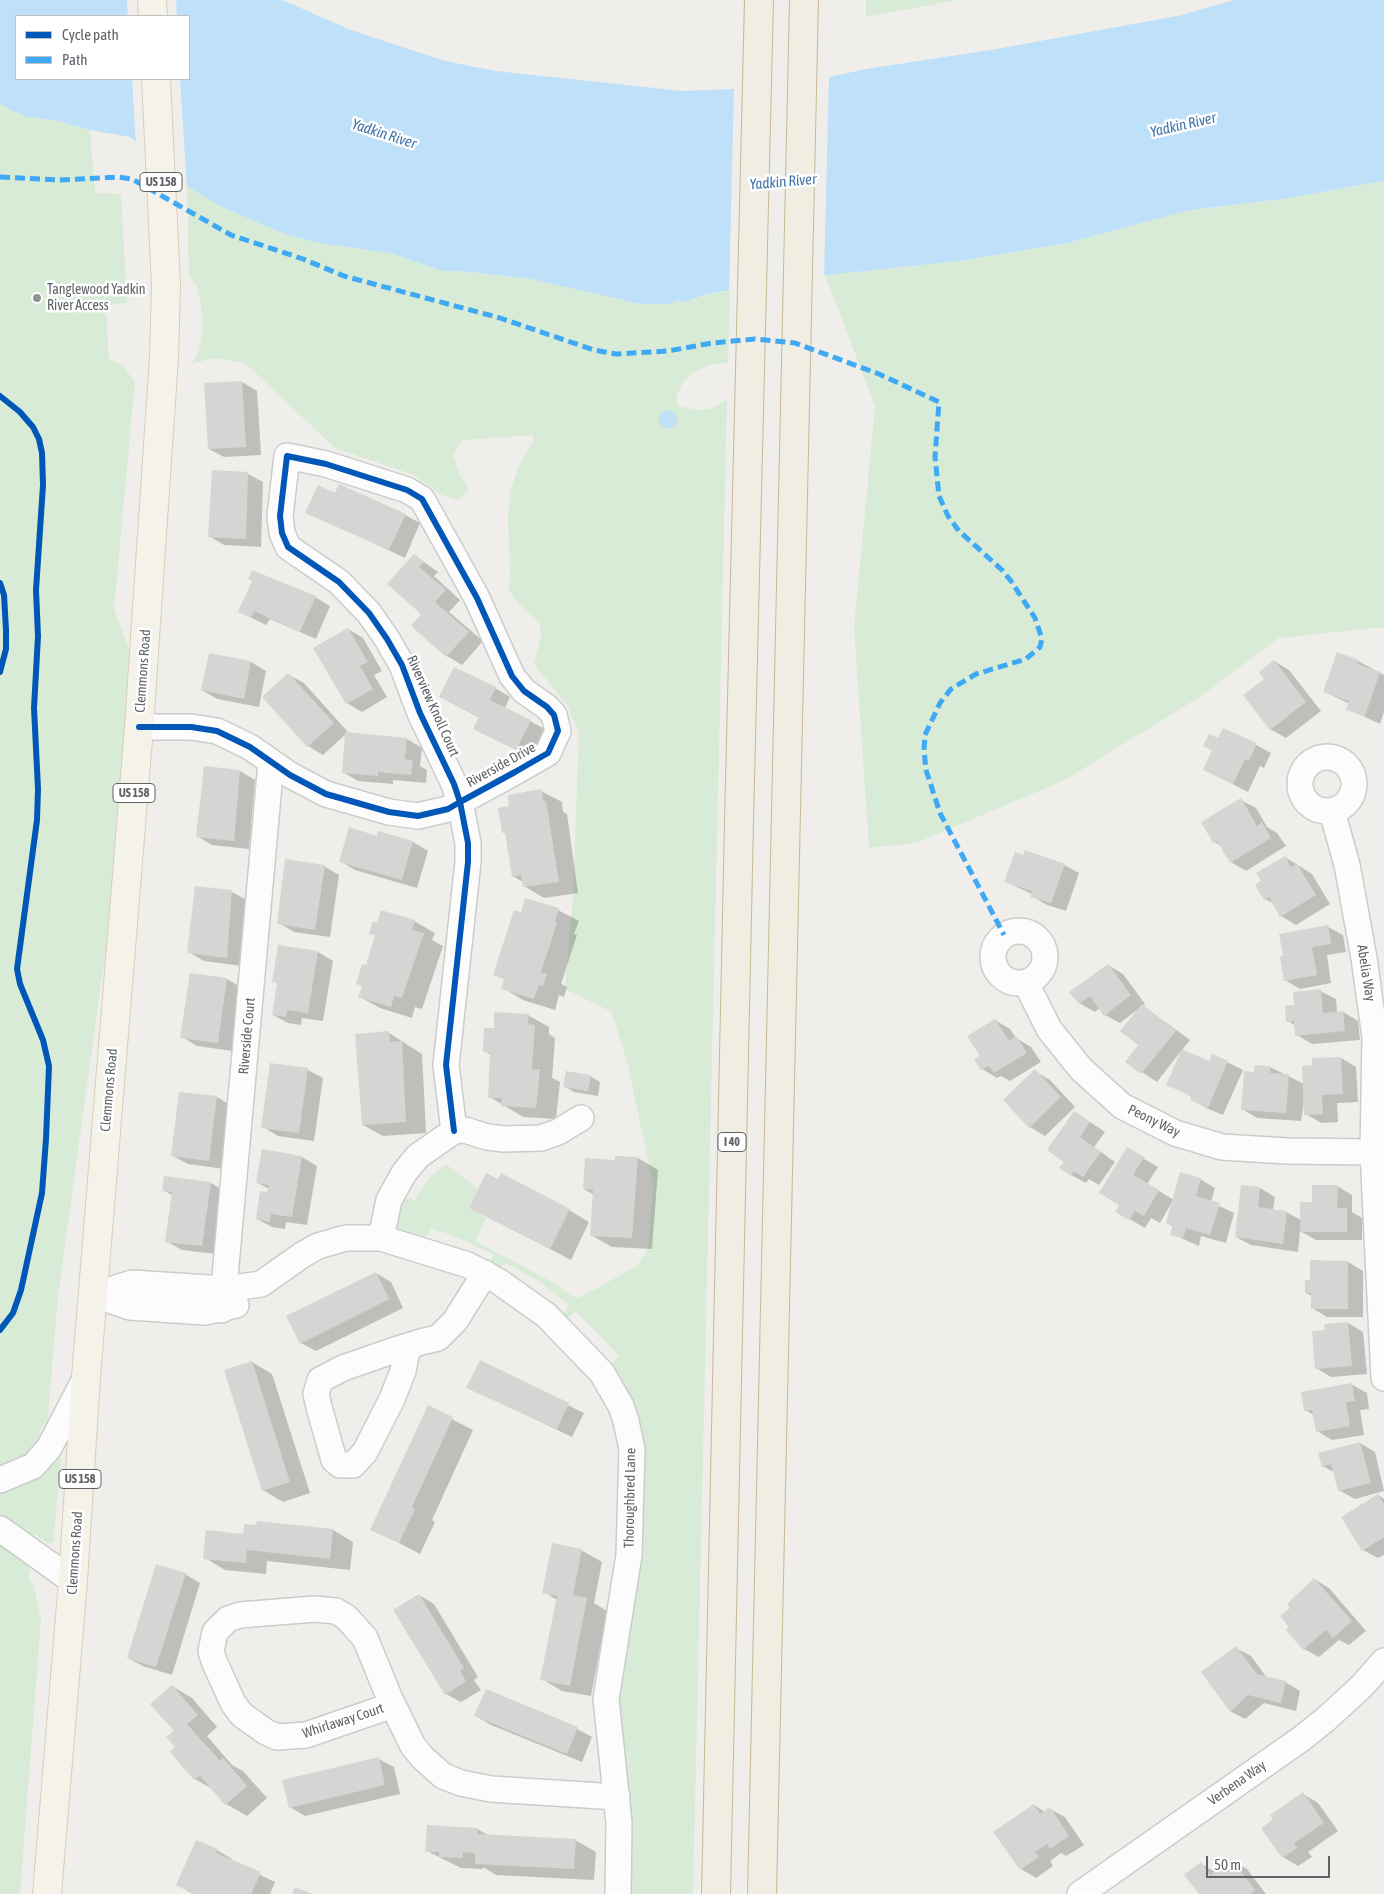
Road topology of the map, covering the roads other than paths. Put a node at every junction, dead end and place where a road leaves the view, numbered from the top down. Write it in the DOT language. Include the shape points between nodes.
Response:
graph roads {
  1 [pos="152,0"];
  2 [pos="760,0"];
  3 [pos="804,0"];
  4 [pos="153,15"];
  5 [pos="156,80"];
  6 [pos="287,456"];
  7 [pos="139,727"];
  8 [pos="271,762"];
  9 [pos="460,802"];
  10 [pos="1332,810"];
  11 [pos="1026,983"];
  12 [pos="581,1118"];
  13 [pos="454,1131"];
  14 [pos="1373,1152"];
  15 [pos="381,1238"];
  16 [pos="485,1273"];
  17 [pos="94,1295"];
  18 [pos="223,1300"];
  19 [pos="408,1346"];
  20 [pos="86,1377"];
  21 [pos="1384,1378"];
  22 [pos="0,1480"];
  23 [pos="0,1528"];
  24 [pos="73,1582"];
  25 [pos="1384,1661"];
  26 [pos="393,1705"];
  27 [pos="617,1797"];
  28 [pos="47,1894"];
  29 [pos="618,1894"];
  30 [pos="716,1894"];
  31 [pos="762,1894"];
  32 [pos="1080,1894"];
  1 -- 4 [label="main road"];
  2 -- 30 [label="highway, I 40"];
  3 -- 31 [label="highway"];
  5 -- 7 [label="main road, Clemmons Road / US 158" via="166,285"];
  6 -- 9 [label="street, Riverview Knoll Court" via="280,516 284,541 296,555 339,582 369,613 387,639 402,665"];
  6 -- 9 [label="street, Riverside Drive" via="326,464 422,498 477,598 512,676 524,691 554,715 558,731 548,752"];
  7 -- 8 [label="street, Riverside Drive" via="191,727 217,731 244,743"];
  7 -- 17 [label="main road, Clemmons Road / US 158"];
  8 -- 9 [label="street, Riverside Drive" via="326,794 389,812 418,816 435,814"];
  8 -- 18 [label="street, Riverside Court"];
  9 -- 13 [label="street, Riverview Knoll Court" via="468,862 446,1065"];
  10 -- 14 [label="street, Abelia Way" via="1347,865 1375,1037"];
  11 -- 14 [label="street, Peony Way" via="1049,1029 1080,1069 1122,1106 1175,1134 1222,1147"];
  12 -- 13 [label="street" via="558,1132 532,1139 487,1138 465,1130"];
  13 -- 15 [label="street" via="418,1156 404,1173 389,1200"];
  14 -- 21 [label="street, Abelia Way"];
  15 -- 16 [label="street, Thoroughbred Lane" via="468,1264"];
  15 -- 18 [label="street, Thoroughbred Lane" via="346,1238 318,1246 261,1284 235,1306"];
  16 -- 19 [label="street" via="446,1331 438,1338"];
  16 -- 27 [label="street, Thoroughbred Lane" via="533,1304 602,1373 626,1421 632,1449 629,1555 606,1700"];
  17 -- 18 [label="street" via="132,1283"];
  17 -- 20 [label="main road, Clemmons Road / US 158"];
  19 -- 19 [label="street" via="343,1368 320,1380 316,1394 319,1407 334,1460 340,1465 353,1465 365,1452 392,1399"];
  20 -- 22 [label="street" via="49,1448 33,1466"];
  20 -- 24 [label="main road, Clemmons Road / US 158"];
  23 -- 24 [label="street"];
  24 -- 28 [label="main road, Clemmons Road / US 158"];
  25 -- 32 [label="street, Verbena Way" via="1362,1686 1305,1736"];
  26 -- 26 [label="street, Whirlaway Court" via="365,1638 336,1611 315,1609 240,1615 228,1619 215,1632 211,1651 233,1703 242,1715 277,1737 306,1735"];
  26 -- 27 [label="street, Whirlaway Court" via="413,1746 422,1757 461,1784"];
  27 -- 29 [label="street, Thoroughbred Lane"];
}
